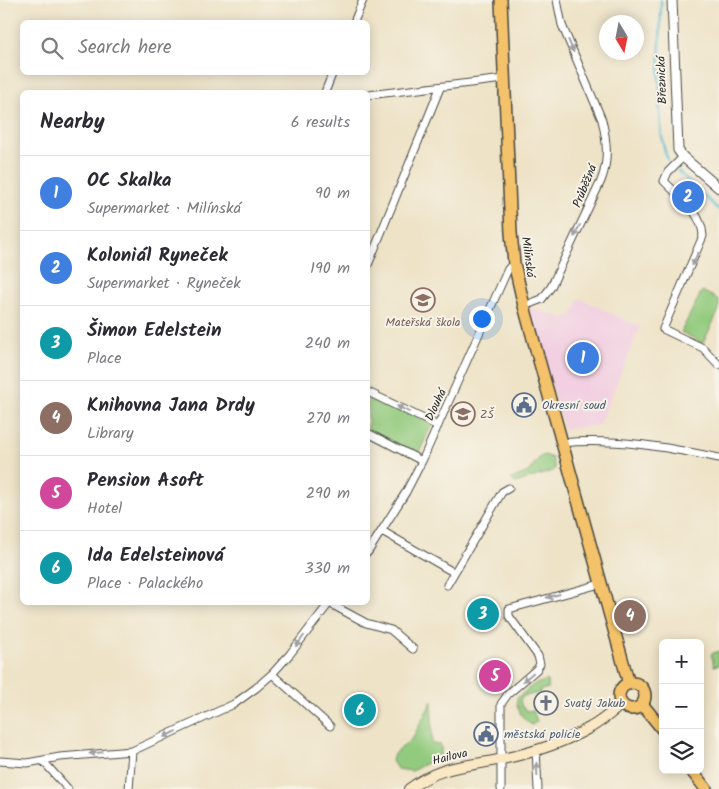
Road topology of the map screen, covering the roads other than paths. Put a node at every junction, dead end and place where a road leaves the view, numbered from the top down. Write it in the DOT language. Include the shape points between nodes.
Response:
graph roads {
  1 [pos="363,0"];
  2 [pos="501,0"];
  3 [pos="558,0"];
  4 [pos="672,0"];
  5 [pos="355,20"];
  6 [pos="332,75"];
  7 [pos="504,80"];
  8 [pos="440,88"];
  9 [pos="326,90"];
  10 [pos="370,95"];
  11 [pos="683,157"];
  12 [pos="719,188"];
  13 [pos="370,240"];
  14 [pos="376,243"];
  15 [pos="370,260"];
  16 [pos="514,263"];
  17 [pos="524,306"];
  18 [pos="719,365"];
  19 [pos="370,393"];
  20 [pos="438,426"];
  21 [pos="370,434"];
  22 [pos="561,443"];
  23 [pos="719,458"];
  24 [pos="422,461"];
  25 [pos="509,488"];
  26 [pos="382,531"];
  27 [pos="370,549"];
  28 [pos="453,572"];
  29 [pos="600,584"];
  30 [pos="447,585"];
  31 [pos="328,605"];
  32 [pos="334,605"];
  33 [pos="413,649"];
  34 [pos="272,674"];
  35 [pos="629,684"];
  36 [pos="622,704"];
  37 [pos="642,704"];
  38 [pos="330,726"];
  39 [pos="662,729"];
  40 [pos="536,749"];
  41 [pos="132,751"];
  42 [pos="0,761"];
  43 [pos="43,761"];
  44 [pos="501,763"];
  45 [pos="694,774"];
  46 [pos="68,789"];
  47 [pos="129,789"];
  48 [pos="409,789"];
  49 [pos="501,789"];
  50 [pos="538,789"];
  51 [pos="706,789"];
  1 -- 5 [label="street"];
  2 -- 7 [label="main road, Milínská"];
  3 -- 17 [label="street, Průběžná, one-way" via="562,26 602,120 606,163 601,181 551,287 542,299"];
  4 -- 11 [label="street, Březnická" via="676,141"];
  6 -- 9 [label="street"];
  7 -- 8 [label="street"];
  7 -- 16 [label="main road, Milínská"];
  8 -- 10 [label="street"];
  8 -- 14 [label="street"];
  11 -- 12 [label="street"];
  11 -- 18 [label="street, one-way" via="664,181 696,213 703,227 703,236 663,329 702,348"];
  13 -- 14 [label="street"];
  14 -- 15 [label="street"];
  16 -- 17 [label="main road, Milínská"];
  16 -- 20 [label="street, Dlouhá"];
  17 -- 22 [label="main road, Milínská"];
  20 -- 19 [label="street, one-way"];
  20 -- 24 [label="street, Dlouhá"];
  21 -- 24 [label="street"];
  22 -- 23 [label="street" via="650,445"];
  22 -- 29 [label="main road, Milínská"];
  24 -- 26 [label="street, Dlouhá"];
  25 -- 28 [label="street" via="502,492"];
  26 -- 27 [label="street, Dlouhá"];
  26 -- 28 [label="street"];
  28 -- 30 [label="street"];
  29 -- 35 [label="main road, Milínská"];
  29 -- 44 [label="street, one-way" via="509,609 509,616 538,656 540,664 508,694 500,708"];
  31 -- 34 [label="street, one-way"];
  32 -- 33 [label="street" via="366,623 391,630"];
  34 -- 38 [label="street"];
  34 -- 41 [label="street, one-way" via="234,704"];
  35 -- 36 [label="main road" via="620,692"];
  35 -- 37 [label="main road" via="638,685 643,691"];
  36 -- 37 [label="main road" via="632,709"];
  36 -- 40 [label="main road, Hailova" via="588,729"];
  37 -- 39 [label="main road"];
  40 -- 44 [label="main road, Hailova"];
  50 -- 40 [label="street, one-way"];
  41 -- 43 [label="street, one-way"];
  41 -- 47 [label="street"];
  42 -- 43 [label="street"];
  43 -- 46 [label="street"];
  44 -- 48 [label="main road, Hailova" via="444,769"];
  44 -- 49 [label="street"];
  45 -- 51 [label="main road"];
}
